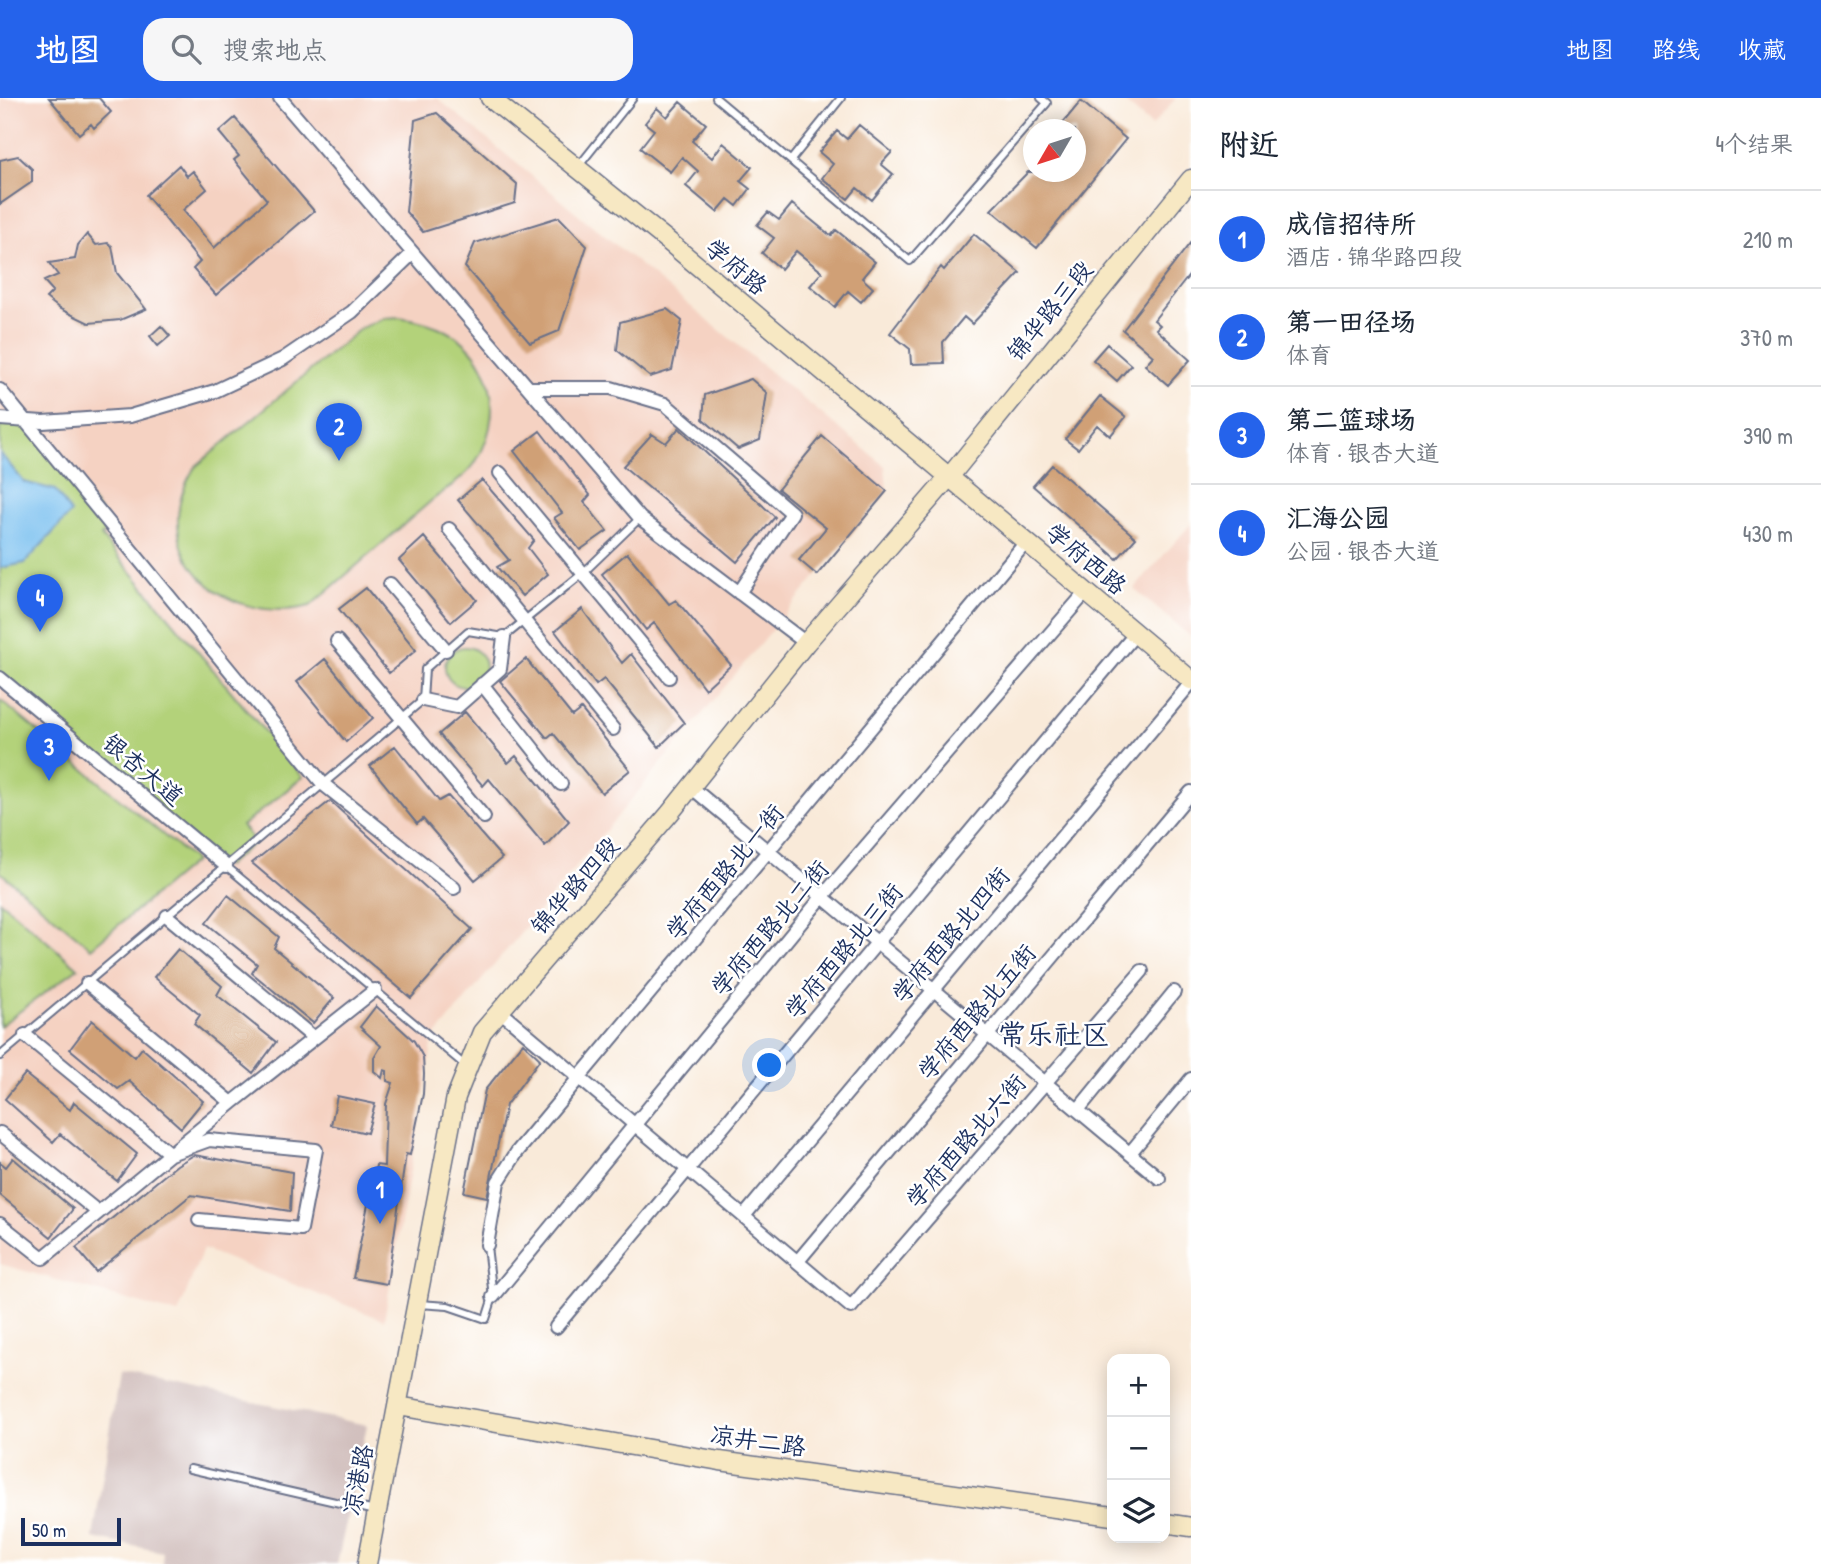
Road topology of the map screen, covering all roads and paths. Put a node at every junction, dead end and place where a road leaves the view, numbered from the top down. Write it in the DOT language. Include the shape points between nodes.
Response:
graph roads {
  1 [pos="280,98"];
  2 [pos="489,98"];
  3 [pos="634,98"];
  4 [pos="716,98"];
  5 [pos="841,98"];
  6 [pos="1041,98"];
  7 [pos="791,160"];
  8 [pos="577,168"];
  9 [pos="1191,179"];
  10 [pos="413,253"];
  11 [pos="529,388"];
  12 [pos="0,390"];
  13 [pos="0,419"];
  14 [pos="26,421"];
  15 [pos="500,473"];
  16 [pos="950,476"];
  17 [pos="640,518"];
  18 [pos="449,529"];
  19 [pos="1027,541"];
  20 [pos="583,573"];
  21 [pos="390,584"];
  22 [pos="1086,592"];
  23 [pos="739,593"];
  24 [pos="524,621"];
  25 [pos="1136,633"];
  26 [pos="504,637"];
  27 [pos="337,641"];
  28 [pos="806,643"];
  29 [pos="446,650"];
  30 [pos="669,677"];
  31 [pos="0,678"];
  32 [pos="1191,681"];
  33 [pos="482,684"];
  34 [pos="423,701"];
  35 [pos="400,719"];
  36 [pos="613,729"];
  37 [pos="561,783"];
  38 [pos="323,784"];
  39 [pos="691,787"];
  40 [pos="1191,792"];
  41 [pos="484,817"];
  42 [pos="769,852"];
  43 [pos="226,866"];
  44 [pos="454,888"];
  45 [pos="822,897"];
  46 [pos="167,916"];
  47 [pos="879,944"];
  48 [pos="1142,971"];
  49 [pos="87,983"];
  50 [pos="933,989"];
  51 [pos="374,990"];
  52 [pos="1174,992"];
  53 [pos="500,1011"];
  54 [pos="986,1033"];
  55 [pos="25,1035"];
  56 [pos="314,1038"];
  57 [pos="0,1056"];
  58 [pos="468,1068"];
  59 [pos="580,1077"];
  60 [pos="1191,1079"];
  61 [pos="1045,1082"];
  62 [pos="232,1103"];
  63 [pos="1078,1110"];
  64 [pos="636,1125"];
  65 [pos="0,1133"];
  66 [pos="1130,1153"];
  67 [pos="170,1154"];
  68 [pos="688,1169"];
  69 [pos="1159,1178"];
  70 [pos="99,1212"];
  71 [pos="744,1216"];
  72 [pos="199,1220"];
  73 [pos="0,1224"];
  74 [pos="487,1245"];
  75 [pos="798,1261"];
  76 [pos="493,1297"];
  77 [pos="417,1304"];
  78 [pos="556,1327"];
  79 [pos="398,1406"];
  80 [pos="190,1469"];
  81 [pos="377,1511"];
  82 [pos="1107,1515"];
  83 [pos="1170,1524"];
  84 [pos="1191,1527"];
  85 [pos="366,1564"];
  1 -- 10 [label="street"];
  2 -- 8 [label="main road, 学府路"];
  3 -- 8 [label="lane"];
  4 -- 7 [label="lane"];
  5 -- 7 [label="lane"];
  6 -- 7 [label="lane" via="1047,103 910,261"];
  8 -- 16 [label="main road, 学府路"];
  9 -- 16 [label="main road, 锦华路三段"];
  10 -- 11 [label="street"];
  10 -- 14 [label="street" via="352,312 283,359 215,391 130,416"];
  11 -- 17 [label="street"];
  11 -- 23 [label="street" via="611,388 665,404 792,513"];
  12 -- 14 [label="street"];
  13 -- 14 [label="street"];
  14 -- 38 [label="street"];
  15 -- 20 [label="street"];
  16 -- 19 [label="main road, 学府西路"];
  16 -- 28 [label="main road, 锦华路四段"];
  17 -- 20 [label="lane"];
  17 -- 23 [label="street"];
  18 -- 24 [label="street"];
  19 -- 22 [label="main road, 学府西路"];
  19 -- 42 [label="street, 学府西路北一街"];
  20 -- 24 [label="lane"];
  20 -- 30 [label="street"];
  21 -- 29 [label="street"];
  22 -- 25 [label="main road, 学府西路"];
  22 -- 45 [label="street, 学府西路北二街"];
  23 -- 28 [label="street"];
  24 -- 26 [label="lane"];
  24 -- 36 [label="street"];
  25 -- 32 [label="main road, 学府西路"];
  25 -- 47 [label="street, 学府西路北三街"];
  26 -- 29 [label="lane" via="468,631"];
  26 -- 33 [label="street" via="500,669"];
  27 -- 35 [label="street"];
  28 -- 39 [label="main road, 锦华路四段"];
  29 -- 34 [label="lane" via="425,668"];
  31 -- 43 [label="street, 银杏大道"];
  32 -- 50 [label="street, 学府西路北四街"];
  33 -- 34 [label="street" via="457,706"];
  33 -- 37 [label="street"];
  34 -- 35 [label="lane"];
  35 -- 38 [label="lane"];
  35 -- 41 [label="street"];
  38 -- 43 [label="lane"];
  38 -- 44 [label="street"];
  39 -- 42 [label="street"];
  39 -- 53 [label="main road, 锦华路四段"];
  40 -- 54 [label="street, 学府西路北五街"];
  42 -- 45 [label="street"];
  42 -- 59 [label="street, 学府西路北一街"];
  43 -- 46 [label="lane"];
  43 -- 51 [label="lane"];
  45 -- 47 [label="street"];
  45 -- 64 [label="street, 学府西路北二街"];
  46 -- 49 [label="lane"];
  46 -- 56 [label="street"];
  47 -- 50 [label="street"];
  47 -- 68 [label="street, 学府西路北三街"];
  48 -- 61 [label="street, 学府西路北六街"];
  49 -- 55 [label="lane"];
  49 -- 62 [label="street"];
  50 -- 54 [label="street"];
  50 -- 71 [label="street, 学府西路北四街"];
  51 -- 56 [label="street"];
  51 -- 58 [label="lane"];
  52 -- 63 [label="street"];
  53 -- 58 [label="main road, 锦华路四段" via="482,1032"];
  53 -- 59 [label="street"];
  54 -- 61 [label="street"];
  54 -- 75 [label="street, 学府西路北五街"];
  55 -- 57 [label="lane"];
  55 -- 67 [label="street"];
  56 -- 62 [label="street"];
  58 -- 77 [label="main road, 锦华路四段" via="456,1097"];
  59 -- 64 [label="street"];
  59 -- 74 [label="street, 学府西路北一街" via="498,1182"];
  60 -- 66 [label="street"];
  61 -- 63 [label="street"];
  61 -- 75 [label="street, 学府西路北六街" via="851,1307"];
  62 -- 67 [label="street"];
  63 -- 66 [label="street"];
  64 -- 68 [label="street"];
  64 -- 76 [label="street, 学府西路北二街"];
  65 -- 70 [label="street"];
  66 -- 69 [label="street"];
  67 -- 70 [label="street"];
  67 -- 72 [label="street" via="209,1140 316,1150 301,1229"];
  68 -- 71 [label="street"];
  68 -- 78 [label="street, 学府西路北三街"];
  70 -- 73 [label="street" via="43,1258"];
  71 -- 75 [label="street"];
  74 -- 76 [label="lane"];
  76 -- 77 [label="lane" via="486,1318 448,1306"];
  77 -- 79 [label="main road, 锦华路四段"];
  79 -- 81 [label="main road, 凉港路"];
  79 -- 82 [label="main road, 凉井二路" via="720,1461"];
  80 -- 81 [label="lane"];
  81 -- 85 [label="main road, 凉港路"];
  83 -- 84 [label="main road"];
}
